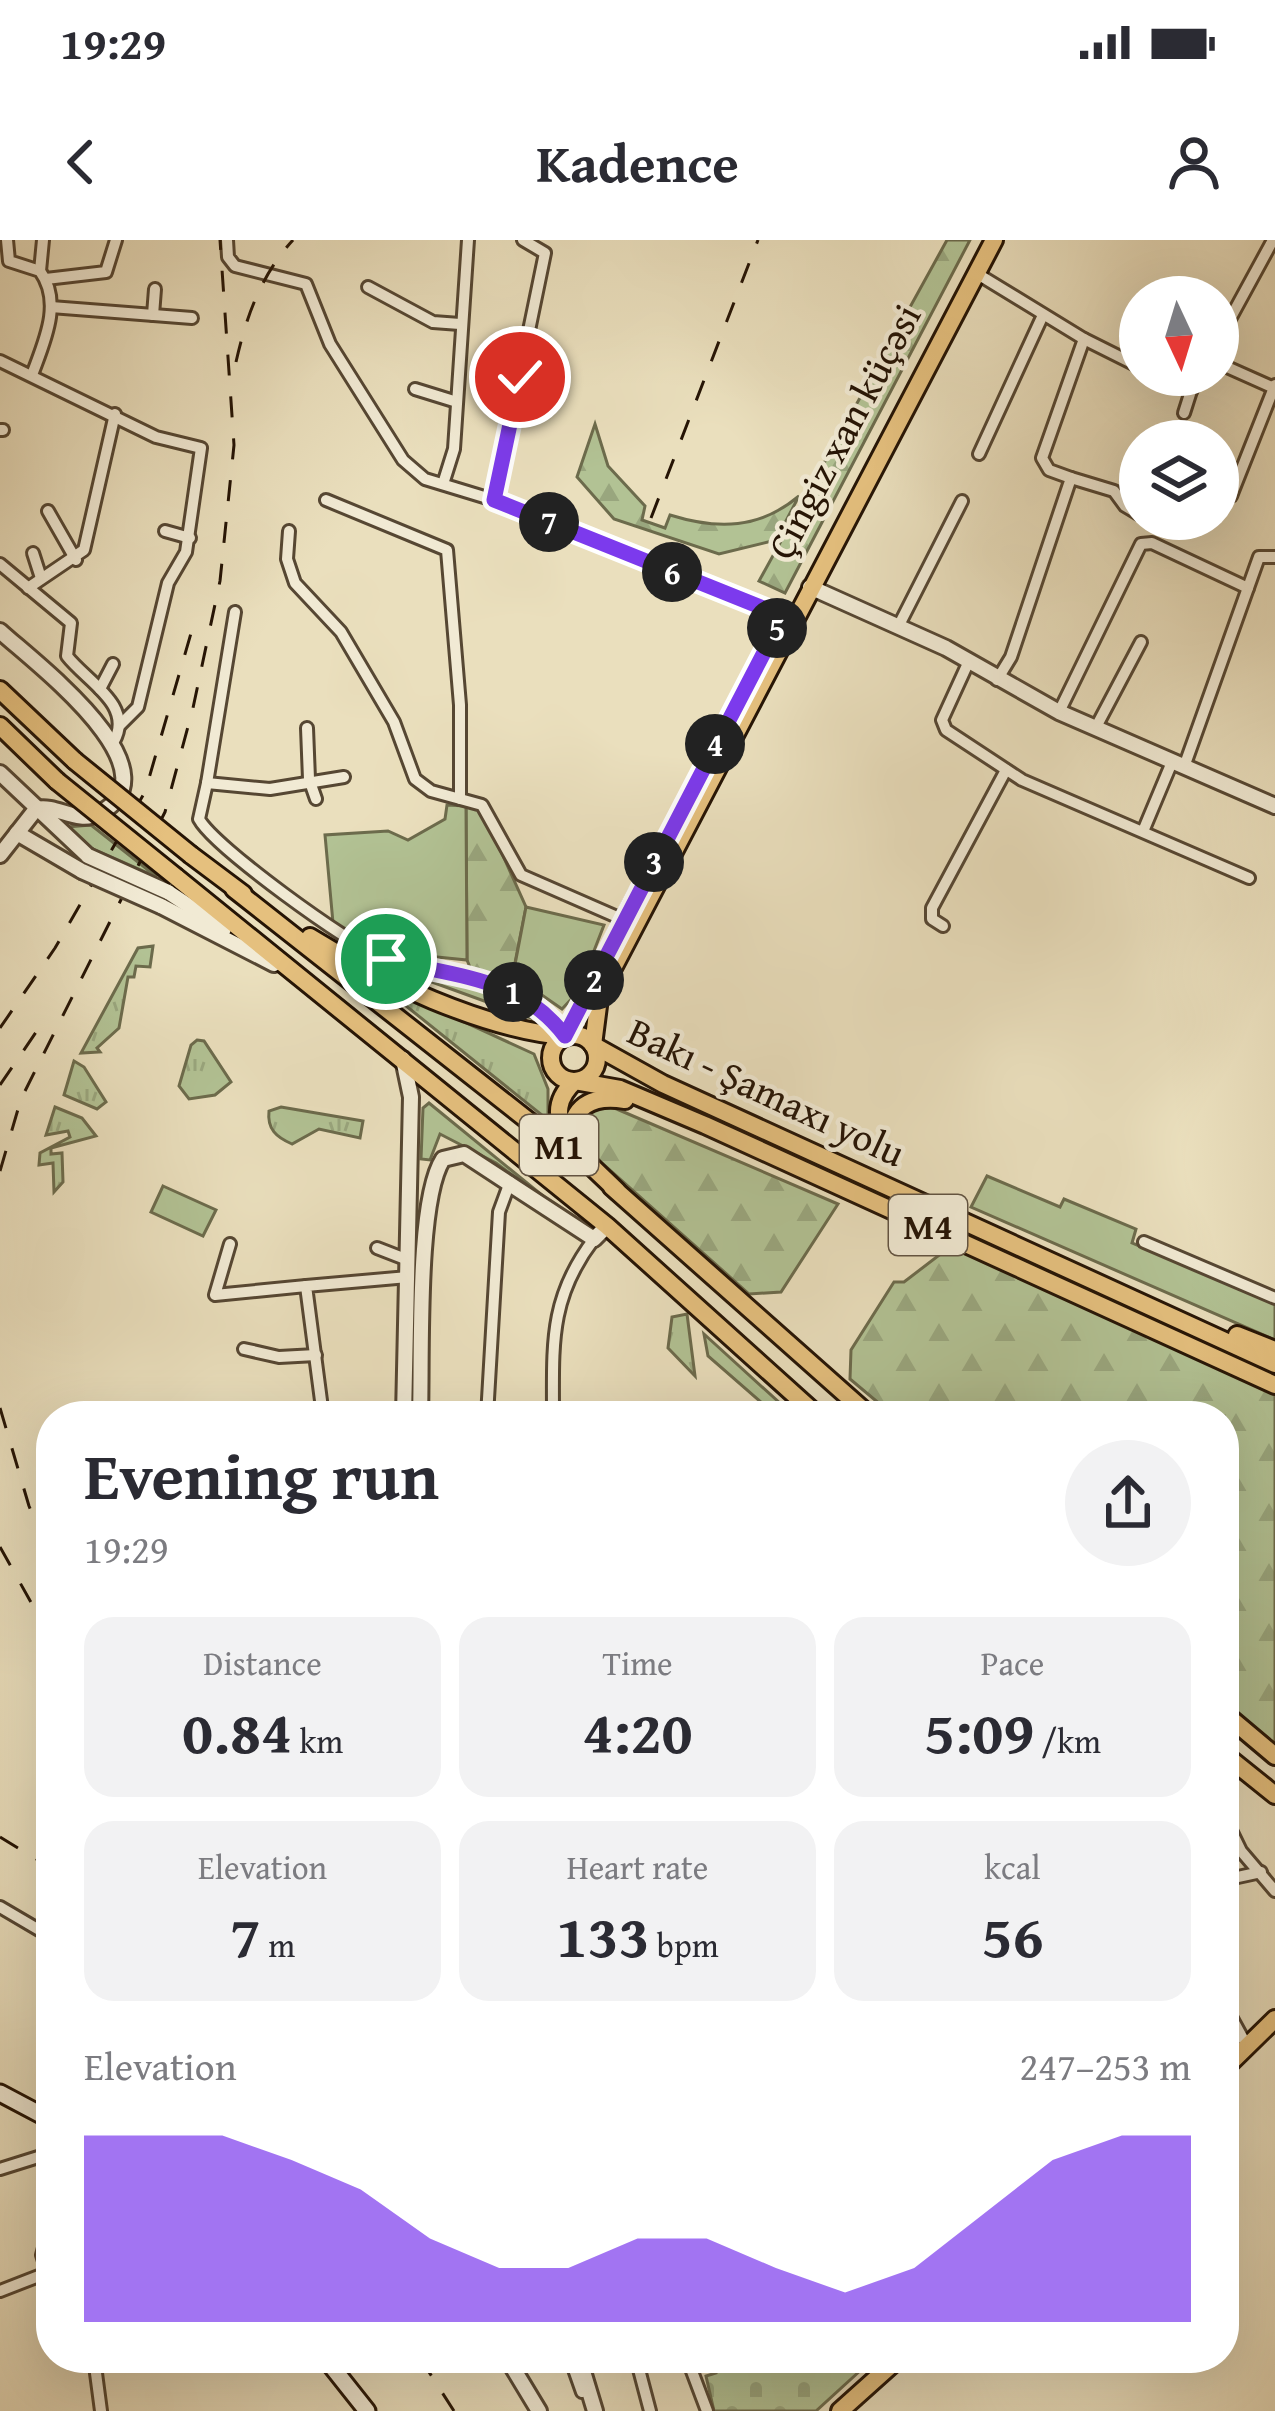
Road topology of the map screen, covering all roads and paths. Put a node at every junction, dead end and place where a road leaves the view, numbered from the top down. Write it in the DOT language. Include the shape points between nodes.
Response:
graph roads {
  1 [pos="7,240"];
  2 [pos="43,240"];
  3 [pos="116,240"];
  4 [pos="227,240"];
  5 [pos="468,240"];
  6 [pos="524,240"];
  7 [pos="982,240"];
  8 [pos="994,240"];
  9 [pos="1273,240"];
  10 [pos="976,273"];
  11 [pos="43,275"];
  12 [pos="368,287"];
  13 [pos="155,289"];
  14 [pos="1239,302"];
  15 [pos="51,307"];
  16 [pos="153,315"];
  17 [pos="1043,315"];
  18 [pos="192,318"];
  19 [pos="460,324"];
  20 [pos="1084,339"];
  21 [pos="1119,356"];
  22 [pos="0,361"];
  23 [pos="1239,372"];
  24 [pos="32,375"];
  25 [pos="1274,387"];
  26 [pos="416,389"];
  27 [pos="1190,396"];
  28 [pos="457,401"];
  29 [pos="115,413"];
  30 [pos="1184,413"];
  31 [pos="979,454"];
  32 [pos="1239,476"];
  33 [pos="1071,478"];
  34 [pos="442,484"];
  35 [pos="1119,497"];
  36 [pos="326,500"];
  37 [pos="494,500"];
  38 [pos="962,501"];
  39 [pos="48,511"];
  40 [pos="165,531"];
  41 [pos="290,531"];
  42 [pos="190,538"];
  43 [pos="33,553"];
  44 [pos="1275,557"];
  45 [pos="76,560"];
  46 [pos="0,564"];
  47 [pos="41,578"];
  48 [pos="810,587"];
  49 [pos="28,588"];
  50 [pos="1248,588"];
  51 [pos="235,612"];
  52 [pos="783,616"];
  53 [pos="898,627"];
  54 [pos="0,632"];
  55 [pos="1141,641"];
  56 [pos="968,661"];
  57 [pos="113,664"];
  58 [pos="997,680"];
  59 [pos="100,689"];
  60 [pos="0,690"];
  61 [pos="1059,712"];
  62 [pos="120,725"];
  63 [pos="0,726"];
  64 [pos="307,728"];
  65 [pos="1095,729"];
  66 [pos="114,741"];
  67 [pos="1178,765"];
  68 [pos="1006,770"];
  69 [pos="0,773"];
  70 [pos="344,777"];
  71 [pos="207,783"];
  72 [pos="313,793"];
  73 [pos="460,799"];
  74 [pos="1275,806"];
  75 [pos="36,809"];
  76 [pos="1144,829"];
  77 [pos="17,833"];
  78 [pos="0,855"];
  79 [pos="81,864"];
  80 [pos="1249,878"];
  81 [pos="234,889"];
  82 [pos="168,892"];
  83 [pos="624,920"];
  84 [pos="943,926"];
  85 [pos="348,1012"];
  86 [pos="565,1036"];
  87 [pos="593,1045"];
  88 [pos="402,1054"];
  89 [pos="575,1082"];
  90 [pos="705,1125"];
  91 [pos="579,1152"];
  92 [pos="410,1164"];
  93 [pos="437,1168"];
  94 [pos="510,1182"];
  95 [pos="617,1191"];
  96 [pos="601,1232"];
  97 [pos="1144,1242"];
  98 [pos="230,1244"];
  99 [pos="377,1248"];
  100 [pos="408,1260"];
  101 [pos="408,1277"];
  102 [pos="306,1286"];
  103 [pos="1110,1287"];
  104 [pos="1275,1298"];
  105 [pos="244,1349"];
  106 [pos="1275,1350"];
  107 [pos="316,1355"];
  108 [pos="1275,1364"];
  109 [pos="1275,1385"];
  110 [pos="321,1401"];
  111 [pos="404,1401"];
  112 [pos="421,1401"];
  113 [pos="489,1401"];
  114 [pos="554,1401"];
  115 [pos="800,1401"];
  116 [pos="854,1401"];
  117 [pos="1239,1726"];
  118 [pos="1275,1756"];
  119 [pos="1239,1766"];
  120 [pos="1275,1795"];
  121 [pos="1239,1847"];
  122 [pos="1261,1872"];
  123 [pos="1239,1877"];
  124 [pos="1275,1891"];
  125 [pos="0,1907"];
  126 [pos="36,1928"];
  127 [pos="1275,2019"];
  128 [pos="1239,2033"];
  129 [pos="1275,2037"];
  130 [pos="1246,2046"];
  131 [pos="1239,2053"];
  132 [pos="1239,2060"];
  133 [pos="0,2093"];
  134 [pos="36,2112"];
  135 [pos="36,2158"];
  136 [pos="0,2169"];
  137 [pos="36,2282"];
  138 [pos="0,2291"];
  139 [pos="96,2373"];
  140 [pos="337,2373"];
  141 [pos="516,2373"];
  142 [pos="578,2373"];
  143 [pos="580,2373"];
  144 [pos="640,2373"];
  145 [pos="693,2373"];
  146 [pos="882,2373"];
  147 [pos="582,2392"];
  148 [pos="101,2411"];
  149 [pos="368,2411"];
  150 [pos="539,2411"];
  151 [pos="595,2411"];
  152 [pos="650,2411"];
  153 [pos="707,2411"];
  154 [pos="840,2411"];
  1 -- 11 [label="street" via="9,261"];
  2 -- 11 [label="street"];
  3 -- 11 [label="street" via="106,272"];
  4 -- 34 [label="street" via="235,266 306,284 330,344 404,460"];
  5 -- 19 [label="street"];
  6 -- 37 [label="street" via="545,253"];
  7 -- 52 [label="main road, Çingiz xan küçəsi"];
  8 -- 10 [label="main road, Çingiz xan küçəsi"];
  9 -- 14 [label="street"];
  10 -- 17 [label="street"];
  10 -- 48 [label="main road, Çingiz xan küçəsi"];
  11 -- 15 [label="street"];
  12 -- 19 [label="street" via="433,322"];
  13 -- 16 [label="street"];
  15 -- 16 [label="street"];
  15 -- 24 [label="street"];
  16 -- 18 [label="street"];
  17 -- 20 [label="street"];
  17 -- 31 [label="street"];
  19 -- 28 [label="street"];
  20 -- 21 [label="street"];
  20 -- 33 [label="street" via="1042,451 1048,470"];
  22 -- 24 [label="street"];
  23 -- 25 [label="street"];
  24 -- 29 [label="street"];
  25 -- 32 [label="street"];
  26 -- 28 [label="street"];
  27 -- 30 [label="street"];
  28 -- 34 [label="street"];
  29 -- 42 [label="street" via="157,437 201,448"];
  29 -- 45 [label="street" via="88,541"];
  33 -- 35 [label="street"];
  33 -- 58 [label="street"];
  34 -- 37 [label="street"];
  36 -- 73 [label="street" via="447,550"];
  37 -- 52 [label="street"];
  38 -- 53 [label="street"];
  39 -- 45 [label="street"];
  40 -- 42 [label="street"];
  41 -- 73 [label="street" via="286,559 295,583 341,632 394,722 415,779"];
  42 -- 62 [label="street" via="168,583 138,707"];
  43 -- 47 [label="street"];
  44 -- 50 [label="street" via="1259,557"];
  45 -- 47 [label="street"];
  46 -- 49 [label="street"];
  47 -- 49 [label="street"];
  48 -- 53 [label="street"];
  48 -- 87 [label="main road, Çingiz xan küçəsi" via="603,988"];
  49 -- 59 [label="street" via="71,622 67,656"];
  50 -- 61 [label="street" via="1152,542 1141,544"];
  50 -- 67 [label="street"];
  51 -- 71 [label="street"];
  52 -- 83 [label="main road, Çingiz xan küçəsi"];
  53 -- 56 [label="street"];
  54 -- 66 [label="street"];
  55 -- 65 [label="street"];
  56 -- 58 [label="street"];
  56 -- 68 [label="street" via="943,724"];
  57 -- 59 [label="street"];
  58 -- 61 [label="street"];
  59 -- 62 [label="street"];
  60 -- 81 [label="main road, bridge"];
  61 -- 65 [label="street"];
  62 -- 66 [label="street"];
  63 -- 82 [label="main road, bridge"];
  64 -- 72 [label="street"];
  65 -- 67 [label="street"];
  66 -- 75 [label="street" via="120,782 107,807 78,818"];
  67 -- 74 [label="street"];
  67 -- 76 [label="street"];
  68 -- 76 [label="street"];
  68 -- 84 [label="street" via="932,908"];
  69 -- 75 [label="street"];
  70 -- 72 [label="street"];
  71 -- 72 [label="street"];
  71 -- 86 [label="street" via="201,825 339,934 386,959 505,988 541,1007"];
  73 -- 83 [label="street" via="488,811 520,875"];
  75 -- 77 [label="street"];
  75 -- 79 [label="street"];
  76 -- 80 [label="street"];
  77 -- 78 [label="street"];
  77 -- 79 [label="street"];
  79 -- 82 [label="street, bridge"];
  81 -- 86 [label="main road" via="398,982 525,1030"];
  81 -- 95 [label="main road, M1"];
  82 -- 85 [label="main road"];
  82 -- 85 [label="street"];
  83 -- 86 [label="main road, Çingiz xan küçəsi"];
  85 -- 88 [label="main road, M1"];
  86 -- 87 [label="main road"];
  86 -- 89 [label="main road" via="551,1064"];
  87 -- 89 [label="main road" via="595,1068"];
  87 -- 103 [label="main road, Bakı - Şamaxı yolu / M4"];
  88 -- 92 [label="street" via="411,1084"];
  88 -- 96 [label="main road, M1"];
  89 -- 90 [label="main road, Bakı - Şamaxı yolu / M4" via="620,1089"];
  89 -- 91 [label="main road" via="562,1096 559,1123"];
  90 -- 91 [label="main road" via="620,1099 596,1100 573,1119"];
  90 -- 109 [label="main road, Bakı - Şamaxı yolu / M4"];
  91 -- 95 [label="main road"];
  92 -- 93 [label="street"];
  92 -- 100 [label="street"];
  93 -- 94 [label="street" via="449,1155 464,1154"];
  93 -- 112 [label="street"];
  94 -- 96 [label="street"];
  94 -- 113 [label="street" via="499,1212"];
  95 -- 116 [label="main road, M1"];
  96 -- 114 [label="street" via="557,1305"];
  96 -- 115 [label="main road, M1"];
  97 -- 104 [label="street"];
  98 -- 102 [label="street" via="215,1295"];
  99 -- 100 [label="street"];
  100 -- 101 [label="street"];
  101 -- 102 [label="street"];
  101 -- 111 [label="street"];
  102 -- 107 [label="street"];
  103 -- 106 [label="main road, Bakı - Şamaxı yolu / M4"];
  103 -- 108 [label="main road, Bakı - Şamaxı yolu / M4"];
  105 -- 107 [label="street"];
  107 -- 110 [label="street"];
  117 -- 118 [label="main road"];
  119 -- 120 [label="main road"];
  121 -- 122 [label="street"];
  122 -- 123 [label="street"];
  122 -- 124 [label="street"];
  125 -- 126 [label="street"];
  127 -- 130 [label="main road"];
  128 -- 130 [label="street"];
  129 -- 132 [label="main road"];
  130 -- 131 [label="main road"];
  133 -- 134 [label="main road"];
  135 -- 136 [label="street"];
  137 -- 138 [label="street"];
  139 -- 148 [label="street"];
  140 -- 149 [label="main road"];
  141 -- 150 [label="street"];
  142 -- 147 [label="street"];
  143 -- 151 [label="street"];
  144 -- 152 [label="street"];
  145 -- 153 [label="street"];
  146 -- 154 [label="main road"];
}
